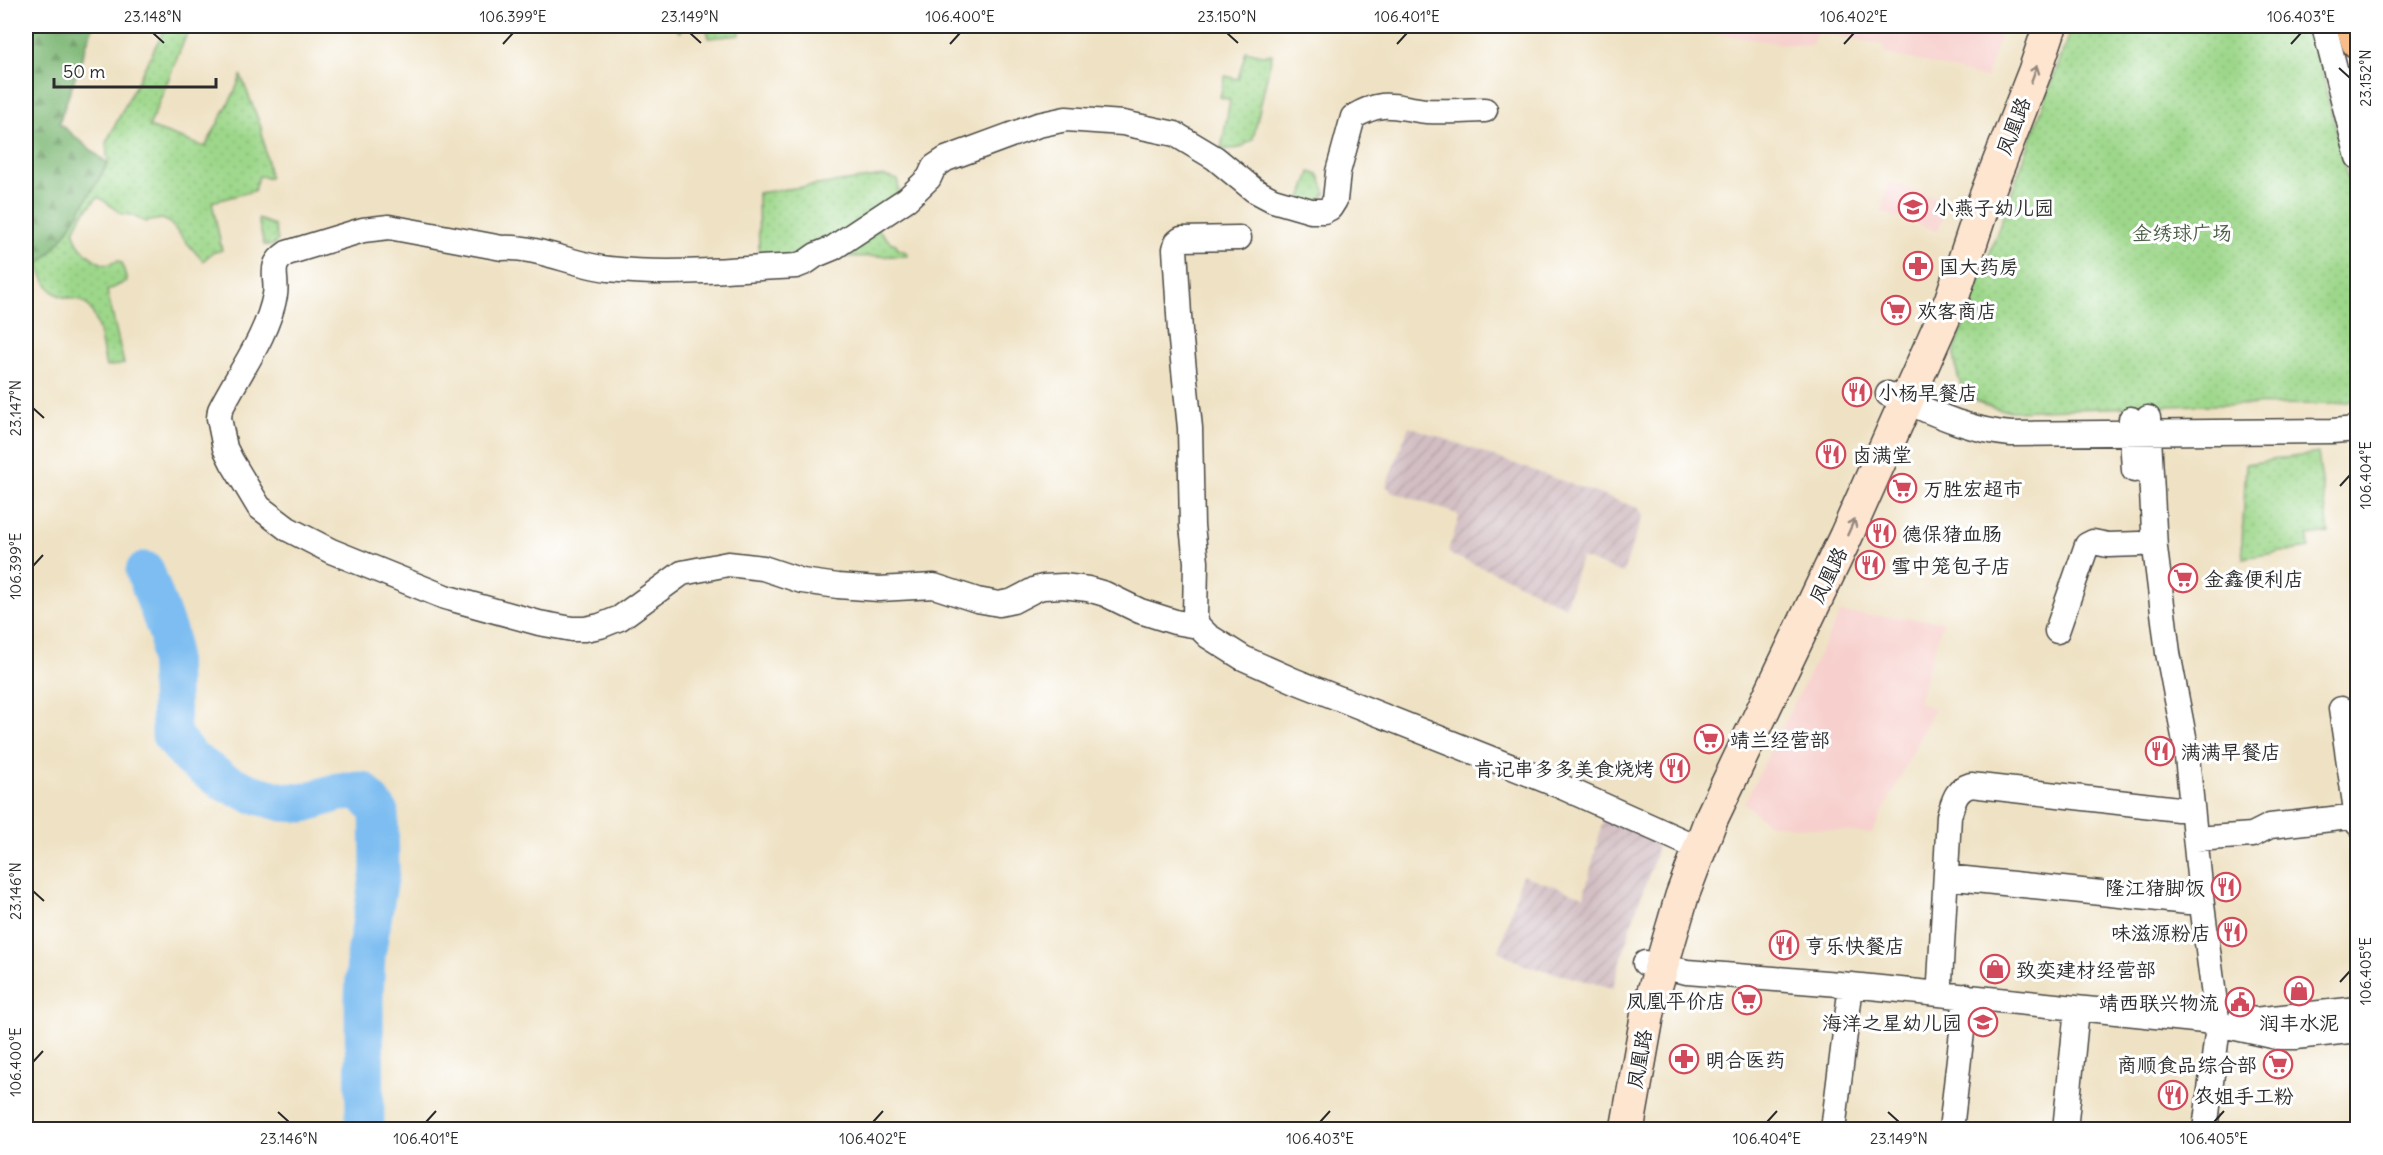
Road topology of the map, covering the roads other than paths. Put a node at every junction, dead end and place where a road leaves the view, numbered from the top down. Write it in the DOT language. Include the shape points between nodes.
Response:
graph roads {
  1 [pos="2028,26"];
  2 [pos="2050,26"];
  3 [pos="2324,26"];
  4 [pos="2353,26"];
  5 [pos="2358,42"];
  6 [pos="1485,110"];
  7 [pos="2358,157"];
  8 [pos="1239,238"];
  9 [pos="1900,392"];
  10 [pos="2358,413"];
  11 [pos="2140,425"];
  12 [pos="2358,429"];
  13 [pos="2140,544"];
  14 [pos="1198,626"];
  15 [pos="2057,631"];
  16 [pos="2341,709"];
  17 [pos="2178,810"];
  18 [pos="2357,819"];
  19 [pos="2196,839"];
  20 [pos="1688,843"];
  21 [pos="1946,876"];
  22 [pos="2188,902"];
  23 [pos="1655,957"];
  24 [pos="1940,982"];
  25 [pos="1851,985"];
  26 [pos="1966,996"];
  27 [pos="2078,1009"];
  28 [pos="2358,1010"];
  29 [pos="2210,1017"];
  30 [pos="2358,1030"];
  31 [pos="1611,1130"];
  32 [pos="1627,1130"];
  33 [pos="1833,1130"];
  34 [pos="1950,1130"];
  35 [pos="2065,1130"];
  36 [pos="2191,1130"];
  37 [pos="2205,1130"];
  1 -- 9 [label="main road, 凤凰路"];
  9 -- 2 [label="main road, 凤凰路, one-way" via="1951,301"];
  3 -- 7 [label="street"];
  4 -- 5 [label="main road"];
  6 -- 14 [label="street" via="1445,112 1391,104 1375,106 1353,117 1338,172 1335,200 1324,211 1273,200 1175,134 1123,123 1066,119 1038,125 946,159 934,167 929,178 907,199 833,248 796,266 658,273 606,269 540,252 413,230 389,227 363,231 278,259 274,269 275,293 262,333 220,410 222,439 232,462 259,507 288,530 445,597 539,623 572,629 600,626 620,618 682,573 728,564 838,586 934,586 999,604 1043,587 1088,589 1140,611"];
  8 -- 14 [label="street" via="1181,239 1174,249 1190,428"];
  9 -- 11 [label="street" via="1960,425 1985,431 2011,434"];
  9 -- 20 [label="main road, 凤凰路" via="1870,428 1751,691"];
  23 -- 9 [label="main road, 凤凰路, one-way" via="1711,819 1846,536"];
  10 -- 11 [label="street" via="2328,419"];
  11 -- 12 [label="street"];
  11 -- 13 [label="street"];
  11 -- 19 [label="street"];
  13 -- 15 [label="street" via="2087,545"];
  13 -- 17 [label="street" via="2173,746"];
  14 -- 20 [label="street" via="1243,658 1560,786"];
  16 -- 18 [label="street"];
  17 -- 21 [label="street" via="1971,785 1957,793 1949,816"];
  17 -- 22 [label="street"];
  18 -- 19 [label="street" via="2270,826 2252,835"];
  19 -- 29 [label="street"];
  20 -- 23 [label="main road, 凤凰路"];
  21 -- 22 [label="street"];
  21 -- 24 [label="street"];
  22 -- 29 [label="street"];
  23 -- 24 [label="street" via="1715,959"];
  23 -- 25 [label="street" via="1688,972"];
  23 -- 31 [label="main road, 凤凰路" via="1635,1001"];
  23 -- 32 [label="main road, 凤凰路"];
  24 -- 29 [label="street"];
  25 -- 26 [label="street"];
  25 -- 33 [label="street"];
  26 -- 27 [label="street"];
  26 -- 34 [label="street"];
  27 -- 29 [label="street"];
  27 -- 35 [label="street"];
  28 -- 29 [label="street" via="2254,1020"];
  29 -- 30 [label="street" via="2277,1037"];
  29 -- 36 [label="street"];
  29 -- 37 [label="street"];
}
